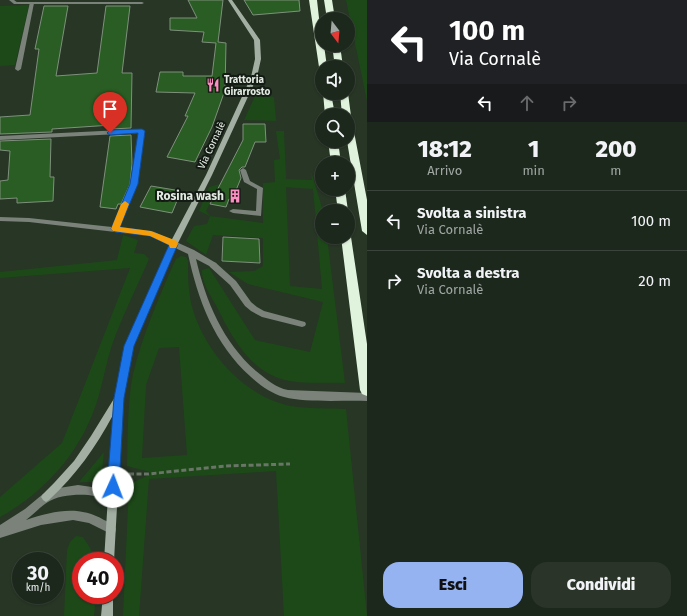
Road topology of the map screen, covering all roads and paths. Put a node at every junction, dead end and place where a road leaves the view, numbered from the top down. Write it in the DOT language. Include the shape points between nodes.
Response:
graph roads {
  1 [pos="230,0"];
  2 [pos="313,0"];
  3 [pos="328,0"];
  4 [pos="14,2"];
  5 [pos="32,3"];
  6 [pos="142,3"];
  7 [pos="330,12"];
  8 [pos="322,60"];
  9 [pos="18,69"];
  10 [pos="0,138"];
  11 [pos="353,148"];
  12 [pos="243,170"];
  13 [pos="233,211"];
  14 [pos="0,219"];
  15 [pos="115,229"];
  16 [pos="367,231"];
  17 [pos="174,244"];
  18 [pos="347,244"];
  19 [pos="191,252"];
  20 [pos="302,324"];
  21 [pos="367,390"];
  22 [pos="367,397"];
  23 [pos="119,398"];
  24 [pos="290,464"];
  25 [pos="113,474"];
  26 [pos="46,497"];
  27 [pos="113,501"];
  28 [pos="111,529"];
  29 [pos="0,532"];
  30 [pos="110,552"];
  31 [pos="108,604"];
  32 [pos="107,616"];
  1 -- 17 [label="street, Via Cornalè" via="257,40 258,59 254,76"];
  2 -- 8 [label="highway"];
  3 -- 7 [label="highway"];
  4 -- 5 [label="street"];
  5 -- 6 [label="street"];
  5 -- 9 [label="street"];
  10 -- 15 [label="street" via="142,131 134,184"];
  11 -- 16 [label="highway"];
  12 -- 13 [label="street" via="247,182 260,188 260,214"];
  14 -- 15 [label="street"];
  15 -- 17 [label="street" via="151,234"];
  17 -- 19 [label="street"];
  17 -- 23 [label="street, Via Cornalè" via="129,346"];
  18 -- 21 [label="highway"];
  19 -- 20 [label="street" via="234,283 254,309 262,314"];
  19 -- 22 [label="street" via="197,280 212,320 233,354 252,374 288,394"];
  23 -- 25 [label="street"];
  23 -- 26 [label="street" via="93,442 73,469"];
  24 -- 25 [label="path"];
  25 -- 27 [label="street"];
  26 -- 27 [label="street" via="68,491 87,490 96,491"];
  26 -- 29 [label="street"];
  27 -- 28 [label="street"];
  28 -- 29 [label="street" via="82,516 42,520"];
  28 -- 30 [label="street"];
  31 -- 32 [label="street"];
}
